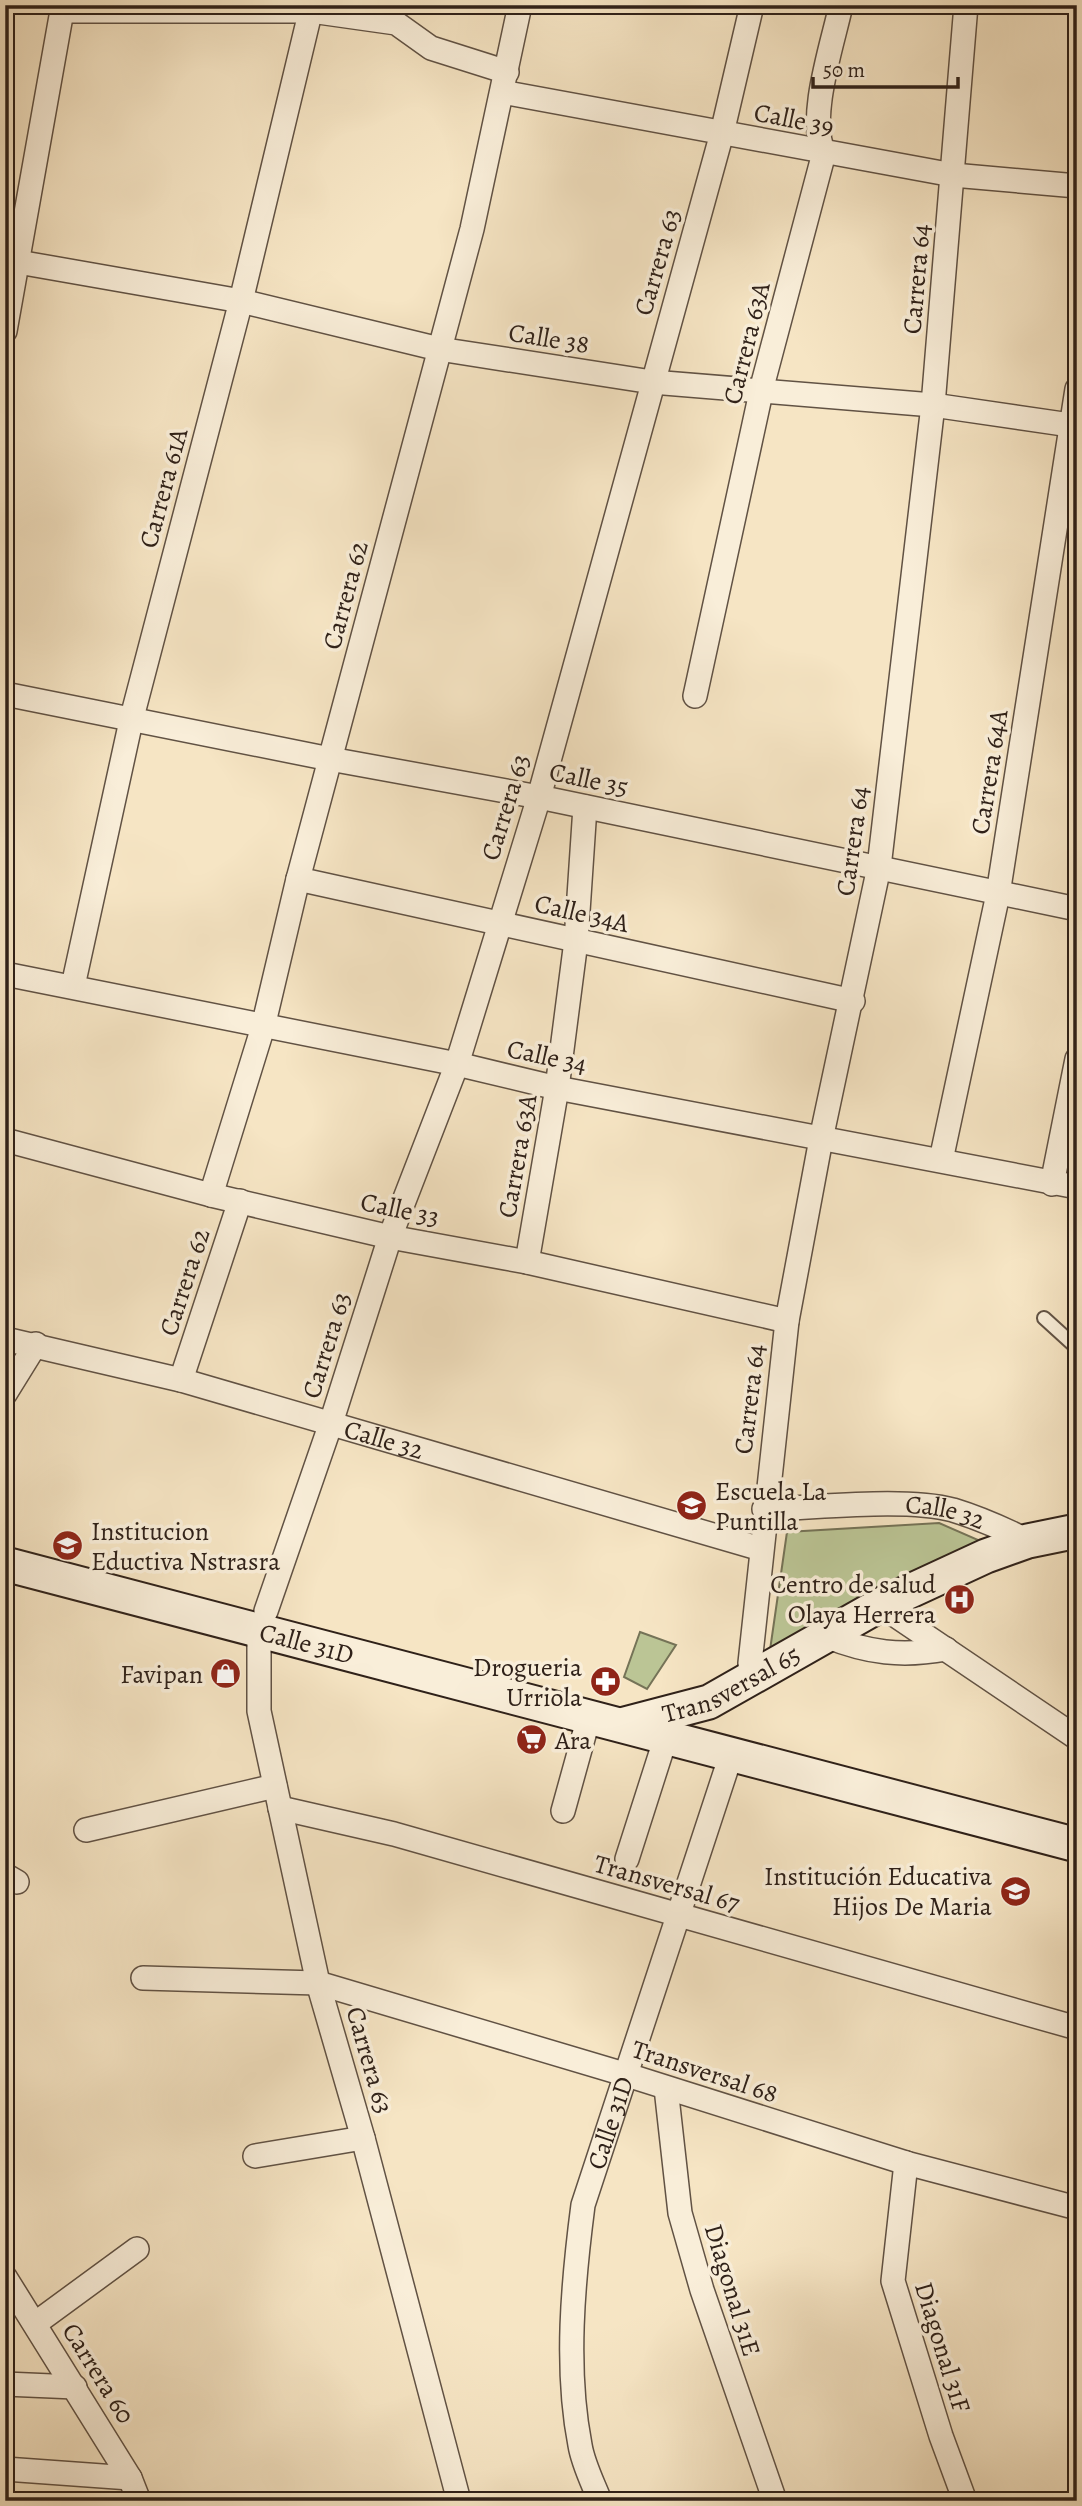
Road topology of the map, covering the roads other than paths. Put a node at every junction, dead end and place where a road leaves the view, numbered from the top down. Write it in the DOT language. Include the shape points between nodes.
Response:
graph roads {
  1 [pos="520,5"];
  2 [pos="752,5"];
  3 [pos="841,5"];
  4 [pos="965,5"];
  5 [pos="63,8"];
  6 [pos="311,8"];
  7 [pos="505,82"];
  8 [pos="722,133"];
  9 [pos="824,153"];
  10 [pos="953,176"];
  11 [pos="1077,186"];
  12 [pos="18,262"];
  13 [pos="241,301"];
  14 [pos="5,331"];
  15 [pos="439,349"];
  16 [pos="652,382"];
  17 [pos="1077,389"];
  18 [pos="761,394"];
  19 [pos="933,405"];
  20 [pos="1074,425"];
  21 [pos="5,694"];
  22 [pos="695,696"];
  23 [pos="131,721"];
  24 [pos="330,759"];
  25 [pos="539,797"];
  26 [pos="585,807"];
  27 [pos="879,867"];
  28 [pos="298,878"];
  29 [pos="998,894"];
  30 [pos="1077,909"];
  31 [pos="499,922"];
  32 [pos="576,941"];
  33 [pos="5,974"];
  34 [pos="73,986"];
  35 [pos="853,1001"];
  36 [pos="263,1027"];
  37 [pos="1077,1059"];
  38 [pos="457,1064"];
  39 [pos="556,1088"];
  40 [pos="821,1139"];
  41 [pos="5,1140"];
  42 [pos="941,1160"];
  43 [pos="1052,1184"];
  44 [pos="1077,1187"];
  45 [pos="211,1195"];
  46 [pos="240,1201"];
  47 [pos="390,1237"];
  48 [pos="527,1262"];
  49 [pos="1044,1318"];
  50 [pos="787,1321"];
  51 [pos="5,1339"];
  52 [pos="36,1345"];
  53 [pos="1077,1348"];
  54 [pos="181,1380"];
  55 [pos="5,1394"];
  56 [pos="331,1423"];
  57 [pos="764,1509"];
  58 [pos="1077,1531"];
  59 [pos="1028,1541"];
  60 [pos="761,1549"];
  61 [pos="5,1564"];
  62 [pos="880,1605"];
  63 [pos="262,1621"];
  64 [pos="826,1636"];
  65 [pos="946,1649"];
  66 [pos="751,1678"];
  67 [pos="604,1721"];
  68 [pos="666,1737"];
  69 [pos="1077,1738"];
  70 [pos="731,1755"];
  71 [pos="277,1797"];
  72 [pos="564,1811"];
  73 [pos="86,1830"];
  74 [pos="1077,1844"];
  75 [pos="627,1859"];
  76 [pos="678,1915"];
  77 [pos="144,1979"];
  78 [pos="318,1983"];
  79 [pos="1077,2028"];
  80 [pos="624,2074"];
  81 [pos="666,2088"];
  82 [pos="363,2138"];
  83 [pos="255,2156"];
  84 [pos="906,2163"];
  85 [pos="1077,2208"];
  86 [pos="137,2249"];
  87 [pos="5,2277"];
  88 [pos="36,2323"];
  89 [pos="5,2384"];
  90 [pos="75,2387"];
  91 [pos="5,2469"];
  92 [pos="131,2478"];
  93 [pos="139,2501"];
  94 [pos="459,2501"];
  95 [pos="600,2501"];
  96 [pos="775,2501"];
  97 [pos="965,2501"];
  1 -- 7 [label="street, Carrera 62"];
  2 -- 8 [label="street, Carrera 63"];
  3 -- 9 [label="street, Carrera 63A" via="822,94 818,141"];
  4 -- 10 [label="street, Carrera 64"];
  5 -- 6 [label="street, Calle 39"];
  5 -- 12 [label="street"];
  6 -- 7 [label="street, Calle 39" via="396,23 431,48"];
  6 -- 13 [label="street, Carrera 61A"];
  7 -- 8 [label="street, Calle 39"];
  7 -- 15 [label="street, Carrera 62"];
  8 -- 9 [label="street, Calle 39"];
  8 -- 16 [label="street, Carrera 63"];
  9 -- 10 [label="street, Calle 39"];
  9 -- 18 [label="street, Carrera 63A"];
  10 -- 11 [label="street, Calle 39"];
  10 -- 19 [label="street, Carrera 64"];
  12 -- 13 [label="street, Calle 38"];
  12 -- 14 [label="street"];
  13 -- 15 [label="street, Calle 38"];
  13 -- 23 [label="street, Carrera 61A"];
  15 -- 16 [label="street, Calle 38"];
  15 -- 24 [label="street, Carrera 62"];
  16 -- 18 [label="street, Calle 38"];
  16 -- 25 [label="street, Carrera 63"];
  17 -- 20 [label="street, Carrera 64A"];
  18 -- 19 [label="street, Calle 38"];
  18 -- 22 [label="street, Carrera 63A"];
  19 -- 20 [label="street, Calle 38"];
  19 -- 27 [label="street, Carrera 64"];
  20 -- 29 [label="street, Carrera 64A"];
  21 -- 23 [label="street, Calle 35"];
  23 -- 24 [label="street, Calle 35"];
  23 -- 34 [label="street, Carrera 61A"];
  24 -- 25 [label="street, Calle 35"];
  24 -- 28 [label="street, Carrera 62"];
  25 -- 26 [label="street, Calle 35"];
  25 -- 31 [label="street, Carrera 63"];
  26 -- 27 [label="street, Calle 35"];
  26 -- 32 [label="street, Carrera 63A"];
  27 -- 29 [label="street, Calle 35"];
  27 -- 35 [label="street, Carrera 64"];
  28 -- 31 [label="street, Calle 34A"];
  28 -- 36 [label="street, Carrera 62"];
  29 -- 30 [label="street, Calle 35"];
  29 -- 42 [label="street, Carrera 64A"];
  31 -- 32 [label="street, Calle 34A"];
  31 -- 38 [label="street, Carrera 63"];
  32 -- 35 [label="street, Calle 34A"];
  32 -- 39 [label="street, Carrera 63A"];
  33 -- 34 [label="street, Calle 34"];
  34 -- 36 [label="street, Calle 34"];
  35 -- 40 [label="street, Carrera 64"];
  36 -- 38 [label="street, Calle 34"];
  36 -- 45 [label="street, Carrera 62"];
  37 -- 43 [label="street"];
  38 -- 39 [label="street, Calle 34"];
  38 -- 47 [label="street, Carrera 63"];
  39 -- 40 [label="street, Calle 34"];
  39 -- 48 [label="street, Carrera 63A"];
  40 -- 42 [label="street, Calle 34"];
  40 -- 50 [label="street, Carrera 64"];
  41 -- 45 [label="street, Calle 33"];
  42 -- 43 [label="street, Calle 34"];
  43 -- 44 [label="street, Calle 34"];
  45 -- 46 [label="street, Calle 33"];
  46 -- 47 [label="street, Calle 33"];
  46 -- 54 [label="street, Carrera 62"];
  47 -- 48 [label="street, Calle 33"];
  47 -- 56 [label="street, Carrera 63"];
  48 -- 50 [label="street, Calle 33"];
  49 -- 53 [label="lane"];
  50 -- 57 [label="street, Carrera 64"];
  51 -- 52 [label="street, Calle 32"];
  52 -- 54 [label="street, Calle 32"];
  52 -- 55 [label="street"];
  54 -- 56 [label="street, Calle 32"];
  56 -- 60 [label="street, Calle 32"];
  56 -- 63 [label="street, Carrera 63"];
  57 -- 59 [label="street, Calle 32" via="921,1505 952,1510"];
  57 -- 60 [label="street, Carrera 64"];
  58 -- 59 [label="street"];
  59 -- 62 [label="street, Transversal 65"];
  60 -- 66 [label="street, Carrera 64"];
  61 -- 63 [label="street, Calle 31D"];
  62 -- 64 [label="street, Transversal 65"];
  62 -- 65 [label="street"];
  63 -- 67 [label="street, Calle 31D"];
  63 -- 71 [label="street, Carrera 63" via="259,1711"];
  64 -- 65 [label="street" via="885,1654 916,1655"];
  64 -- 66 [label="street, Transversal 65"];
  65 -- 69 [label="street"];
  66 -- 67 [label="street, Transversal 65" via="691,1708"];
  67 -- 68 [label="street, Calle 31D"];
  67 -- 72 [label="street"];
  68 -- 70 [label="street, Calle 31D"];
  68 -- 75 [label="street"];
  70 -- 74 [label="street, Calle 31D"];
  70 -- 76 [label="street, Calle 31D"];
  71 -- 73 [label="street, Transversal 67"];
  71 -- 76 [label="street, Transversal 67"];
  71 -- 78 [label="street, Carrera 63"];
  76 -- 79 [label="street, Transversal 67"];
  76 -- 80 [label="street, Calle 31D"];
  77 -- 78 [label="street, Transversal 68"];
  78 -- 80 [label="street, Transversal 68"];
  78 -- 82 [label="street, Carrera 63"];
  80 -- 81 [label="street, Transversal 68"];
  80 -- 95 [label="street, Calle 31D" via="583,2204 576,2261 573,2385 580,2447"];
  81 -- 84 [label="street, Transversal 68"];
  81 -- 96 [label="street, Diagonal 31E" via="680,2213"];
  82 -- 83 [label="street"];
  82 -- 94 [label="street, Carrera 63"];
  84 -- 85 [label="street, Transversal 68"];
  84 -- 97 [label="street, Diagonal 31F" via="893,2281"];
  86 -- 88 [label="street"];
  87 -- 88 [label="street, Carrera 60"];
  88 -- 90 [label="street, Carrera 60"];
  89 -- 90 [label="street"];
  90 -- 92 [label="street, Carrera 60"];
  91 -- 92 [label="street"];
  92 -- 93 [label="street, Carrera 60"];
}
